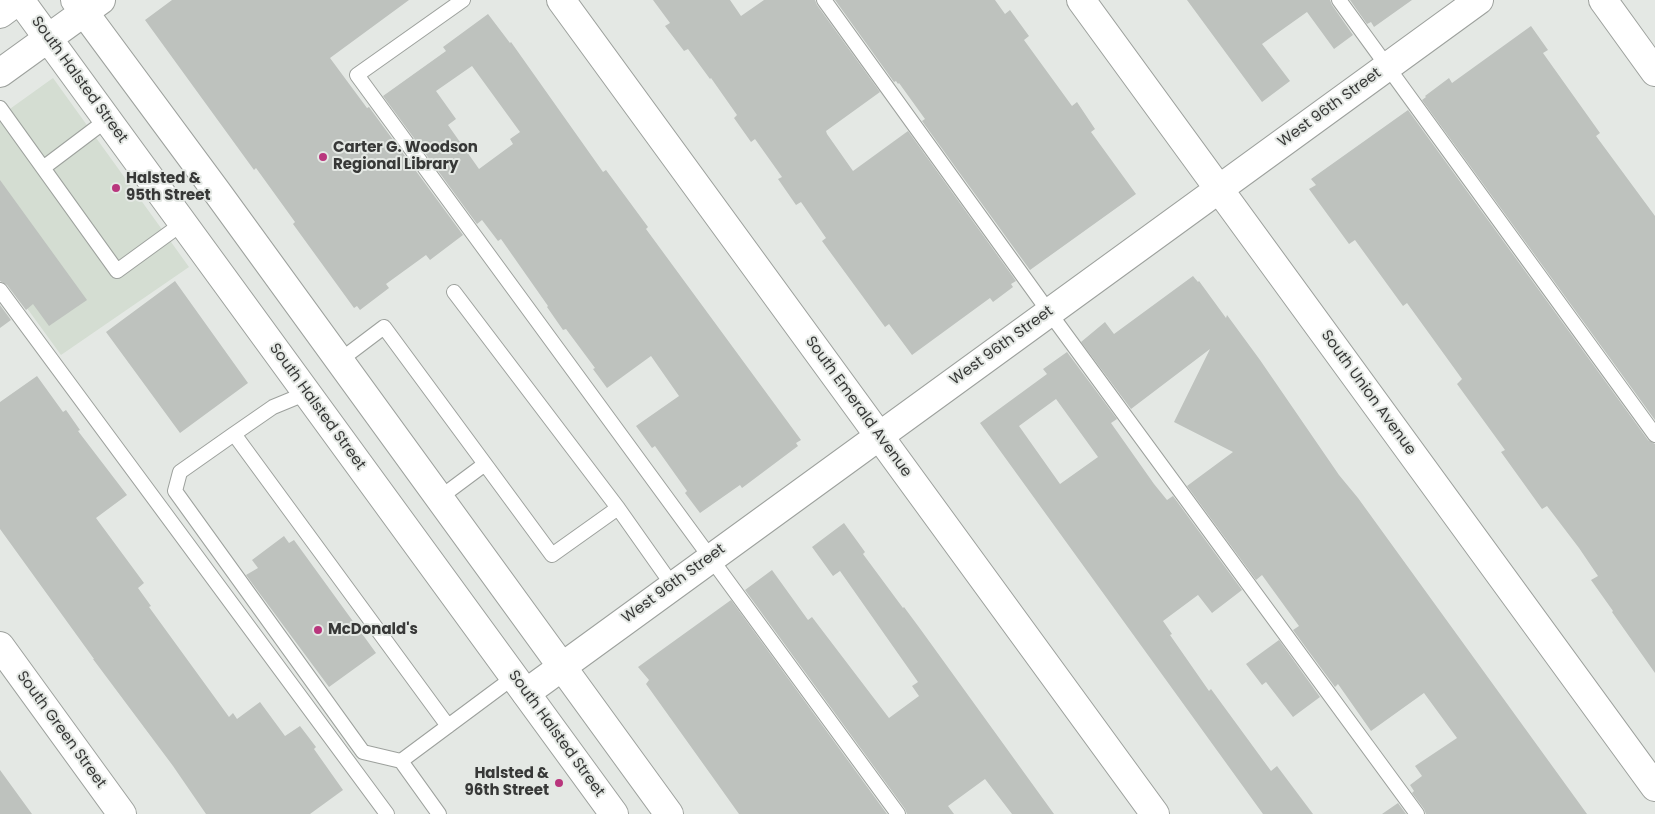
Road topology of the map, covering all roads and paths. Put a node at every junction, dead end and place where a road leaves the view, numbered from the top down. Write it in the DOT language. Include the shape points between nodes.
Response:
graph roads {
  1 [pos="20,0"];
  2 [pos="463,0"];
  3 [pos="561,0"];
  4 [pos="824,0"];
  5 [pos="1080,0"];
  6 [pos="1339,0"];
  7 [pos="1479,0"];
  8 [pos="1603,0"];
  9 [pos="87,4"];
  10 [pos="0,14"];
  11 [pos="48,38"];
  12 [pos="1387,67"];
  13 [pos="1655,72"];
  14 [pos="0,73"];
  15 [pos="0,108"];
  16 [pos="108,120"];
  17 [pos="42,168"];
  18 [pos="1219,189"];
  19 [pos="183,223"];
  20 [pos="0,290"];
  21 [pos="454,292"];
  22 [pos="1049,312"];
  23 [pos="339,361"];
  24 [pos="307,393"];
  25 [pos="234,434"];
  26 [pos="1655,435"];
  27 [pos="879,436"];
  28 [pos="485,464"];
  29 [pos="438,499"];
  30 [pos="618,508"];
  31 [pos="711,558"];
  32 [pos="672,586"];
  33 [pos="0,646"];
  34 [pos="561,667"];
  35 [pos="520,685"];
  36 [pos="448,726"];
  37 [pos="401,761"];
  38 [pos="1655,787"];
  39 [pos="611,813"];
  40 [pos="122,814"];
  41 [pos="387,814"];
  42 [pos="439,814"];
  43 [pos="669,814"];
  44 [pos="898,814"];
  45 [pos="1155,814"];
  46 [pos="1417,814"];
  1 -- 10 [label="street"];
  1 -- 11 [label="street, South Halsted Street"];
  2 -- 31 [label="lane" via="357,75"];
  3 -- 27 [label="street, South Emerald Avenue"];
  4 -- 22 [label="lane"];
  5 -- 18 [label="street, South Union Avenue"];
  6 -- 12 [label="lane"];
  7 -- 12 [label="street, West 96th Street"];
  8 -- 13 [label="street"];
  9 -- 11 [label="street"];
  9 -- 23 [label="street"];
  11 -- 14 [label="street"];
  11 -- 16 [label="street, South Halsted Street"];
  12 -- 18 [label="street, West 96th Street"];
  12 -- 26 [label="lane"];
  15 -- 17 [label="lane"];
  16 -- 17 [label="lane"];
  16 -- 19 [label="street, South Halsted Street"];
  17 -- 19 [label="lane" via="117,271"];
  18 -- 22 [label="street, West 96th Street"];
  18 -- 38 [label="street, South Union Avenue"];
  19 -- 24 [label="street, South Halsted Street"];
  20 -- 41 [label="lane"];
  21 -- 30 [label="lane"];
  22 -- 27 [label="street, West 96th Street"];
  22 -- 46 [label="lane"];
  23 -- 28 [label="lane" via="384,327"];
  23 -- 29 [label="street"];
  24 -- 25 [label="lane" via="273,407"];
  24 -- 35 [label="street, South Halsted Street"];
  25 -- 36 [label="lane"];
  25 -- 37 [label="lane" via="180,472 175,491 363,752"];
  27 -- 31 [label="street, West 96th Street"];
  27 -- 45 [label="street, South Emerald Avenue"];
  28 -- 29 [label="lane"];
  28 -- 30 [label="lane" via="552,555"];
  29 -- 34 [label="street"];
  30 -- 32 [label="lane"];
  31 -- 32 [label="street, West 96th Street"];
  31 -- 44 [label="lane"];
  32 -- 34 [label="street, West 96th Street"];
  33 -- 40 [label="street, South Green Street"];
  34 -- 35 [label="street, West 96th Street"];
  34 -- 43 [label="street"];
  35 -- 36 [label="lane"];
  35 -- 39 [label="street, South Halsted Street"];
  36 -- 37 [label="lane"];
  37 -- 42 [label="lane"];
}
